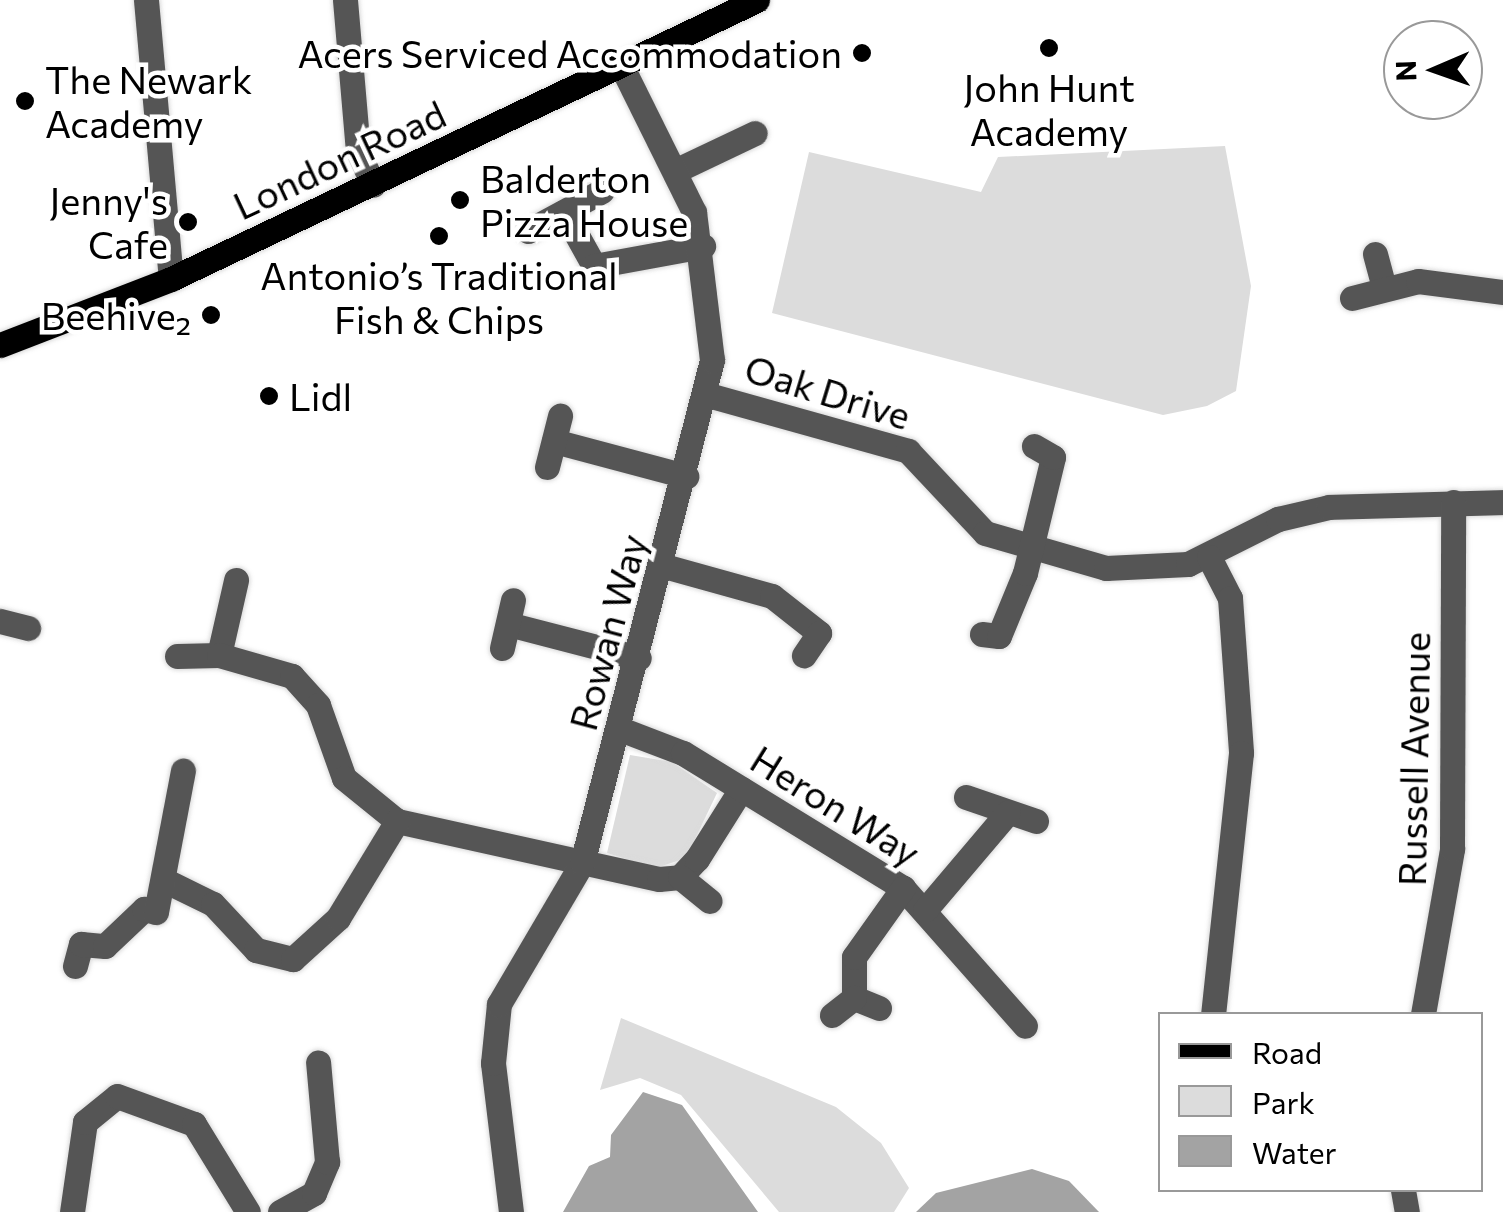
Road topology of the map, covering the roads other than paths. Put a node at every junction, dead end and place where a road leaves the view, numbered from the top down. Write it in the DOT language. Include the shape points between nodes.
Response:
graph roads {
  1 [pos="146,0"];
  2 [pos="345,0"];
  3 [pos="757,0"];
  4 [pos="622,67"];
  5 [pos="755,133"];
  6 [pos="678,170"];
  7 [pos="373,185"];
  8 [pos="602,191"];
  9 [pos="564,212"];
  10 [pos="528,231"];
  11 [pos="703,246"];
  12 [pos="1376,254"];
  13 [pos="171,279"];
  14 [pos="1384,287"];
  15 [pos="1503,292"];
  16 [pos="1352,298"];
  17 [pos="0,345"];
  18 [pos="708,394"];
  19 [pos="1052,452"];
  20 [pos="547,467"];
  21 [pos="686,476"];
  22 [pos="1453,502"];
  23 [pos="1503,502"];
  24 [pos="1030,549"];
  25 [pos="1209,557"];
  26 [pos="664,566"];
  27 [pos="236,580"];
  28 [pos="0,620"];
  29 [pos="508,624"];
  30 [pos="28,628"];
  31 [pos="997,641"];
  32 [pos="804,654"];
  33 [pos="219,655"];
  34 [pos="177,656"];
  35 [pos="638,658"];
  36 [pos="620,728"];
  37 [pos="183,771"];
  38 [pos="741,789"];
  39 [pos="966,797"];
  40 [pos="1008,812"];
  41 [pos="397,821"];
  42 [pos="1036,821"];
  43 [pos="582,863"];
  44 [pos="680,876"];
  45 [pos="166,882"];
  46 [pos="903,888"];
  47 [pos="710,901"];
  48 [pos="925,910"];
  49 [pos="75,966"];
  50 [pos="854,998"];
  51 [pos="879,1008"];
  52 [pos="1213,1012"];
  53 [pos="1423,1012"];
  54 [pos="832,1015"];
  55 [pos="1025,1026"];
  56 [pos="325,1072"];
  57 [pos="82,1197"];
  58 [pos="248,1212"];
  59 [pos="280,1212"];
  60 [pos="511,1212"];
  1 -- 13 [label="street"];
  2 -- 7 [label="street" via="358,151"];
  3 -- 4 [label="main road, London Road"];
  4 -- 6 [label="street, Rowan Way"];
  4 -- 7 [label="main road, London Road"];
  5 -- 6 [label="street"];
  6 -- 11 [label="street, Rowan Way"];
  7 -- 13 [label="main road, London Road"];
  8 -- 9 [label="street"];
  9 -- 10 [label="street"];
  9 -- 11 [label="street" via="594,266"];
  11 -- 18 [label="street, Rowan Way" via="714,340"];
  12 -- 14 [label="street"];
  13 -- 17 [label="main road, London Road"];
  14 -- 15 [label="street" via="1454,280"];
  14 -- 16 [label="street"];
  18 -- 21 [label="street, Rowan Way"];
  18 -- 24 [label="street, Oak Drive" via="908,451 972,524"];
  19 -- 24 [label="street"];
  20 -- 21 [label="street" via="557,428"];
  21 -- 26 [label="street, Rowan Way"];
  22 -- 23 [label="street"];
  22 -- 25 [label="street" via="1303,512"];
  22 -- 53 [label="street, Russell Avenue" via="1452,849"];
  24 -- 25 [label="street, Oak Drive" via="1126,570"];
  24 -- 31 [label="street"];
  25 -- 52 [label="street" via="1230,598 1241,753"];
  26 -- 32 [label="street" via="772,596 819,633"];
  26 -- 35 [label="street, Rowan Way"];
  27 -- 33 [label="street"];
  28 -- 30 [label="street"];
  29 -- 35 [label="street"];
  33 -- 34 [label="street"];
  33 -- 41 [label="street" via="280,668 303,686 344,778"];
  35 -- 36 [label="street, Rowan Way"];
  36 -- 38 [label="street, Heron Way"];
  36 -- 43 [label="street, Rowan Way"];
  37 -- 45 [label="street"];
  38 -- 44 [label="street"];
  38 -- 46 [label="street, Heron Way"];
  39 -- 40 [label="street"];
  40 -- 42 [label="street"];
  40 -- 48 [label="street"];
  41 -- 43 [label="street"];
  41 -- 45 [label="street" via="338,918 293,959 256,950 213,904"];
  43 -- 44 [label="street"];
  43 -- 60 [label="street, Rowan Way" via="499,1004 493,1063"];
  44 -- 47 [label="street"];
  45 -- 49 [label="street" via="156,912 144,909 104,946 80,944"];
  46 -- 48 [label="street, Heron Way"];
  46 -- 50 [label="street" via="854,957"];
  48 -- 55 [label="street, Heron Way"];
  50 -- 51 [label="street"];
  50 -- 54 [label="street"];
  56 -- 59 [label="street" via="329,1144 322,1179"];
  57 -- 58 [label="street" via="84,1122 117,1096 194,1124"];
}
